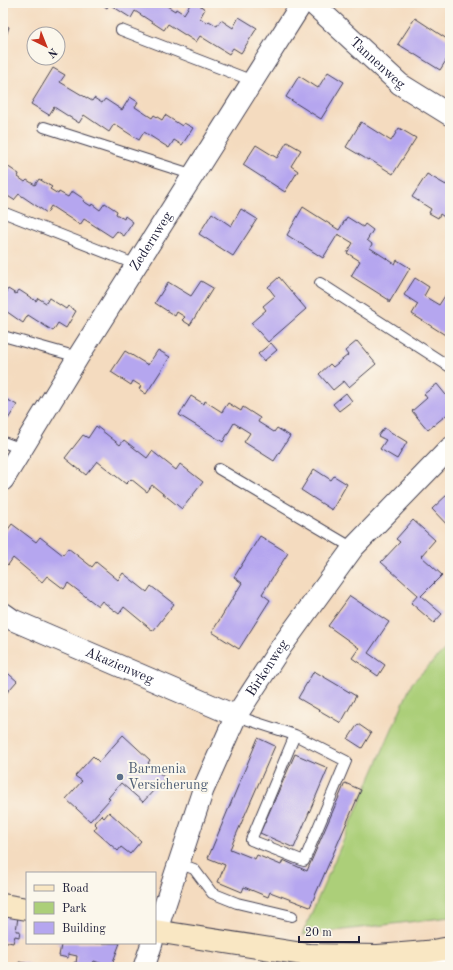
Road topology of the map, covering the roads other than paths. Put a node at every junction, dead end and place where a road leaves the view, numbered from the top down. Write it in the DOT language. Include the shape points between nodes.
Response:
graph roads {
  1 [pos="302,3"];
  2 [pos="312,3"];
  3 [pos="121,30"];
  4 [pos="252,81"];
  5 [pos="450,115"];
  6 [pos="44,127"];
  7 [pos="194,175"];
  8 [pos="5,213"];
  9 [pos="137,265"];
  10 [pos="320,284"];
  11 [pos="3,336"];
  12 [pos="78,357"];
  13 [pos="450,367"];
  14 [pos="12,446"];
  15 [pos="450,448"];
  16 [pos="219,469"];
  17 [pos="3,480"];
  18 [pos="353,548"];
  19 [pos="3,614"];
  20 [pos="236,716"];
  21 [pos="295,735"];
  22 [pos="178,863"];
  23 [pos="3,905"];
  24 [pos="26,909"];
  25 [pos="292,916"];
  26 [pos="156,932"];
  27 [pos="156,935"];
  28 [pos="152,944"];
  29 [pos="450,948"];
  30 [pos="426,952"];
  31 [pos="144,967"];
  32 [pos="450,967"];
  1 -- 4 [label="street, Zedernweg"];
  2 -- 5 [label="street, Tannenweg" via="400,84"];
  3 -- 4 [label="lane"];
  4 -- 7 [label="street, Zedernweg"];
  6 -- 7 [label="lane"];
  7 -- 9 [label="street, Zedernweg"];
  8 -- 9 [label="lane"];
  9 -- 12 [label="street, Zedernweg"];
  10 -- 13 [label="lane"];
  11 -- 12 [label="lane"];
  12 -- 14 [label="street, Zedernweg"];
  14 -- 17 [label="street, Zedernweg"];
  15 -- 18 [label="street, Birkenweg"];
  16 -- 18 [label="lane"];
  18 -- 20 [label="street, Birkenweg"];
  19 -- 20 [label="street, Akazienweg"];
  20 -- 21 [label="lane"];
  20 -- 22 [label="street, Birkenweg" via="202,790"];
  21 -- 21 [label="lane" via="251,840 304,861 346,761"];
  22 -- 25 [label="lane" via="194,869 212,893 237,903"];
  22 -- 26 [label="street, Birkenweg"];
  23 -- 24 [label="main road"];
  27 -- 30 [label="main road" via="309,955 378,956"];
  28 -- 31 [label="street, Birkenweg"];
  29 -- 30 [label="main road"];
  30 -- 32 [label="street"];
}
